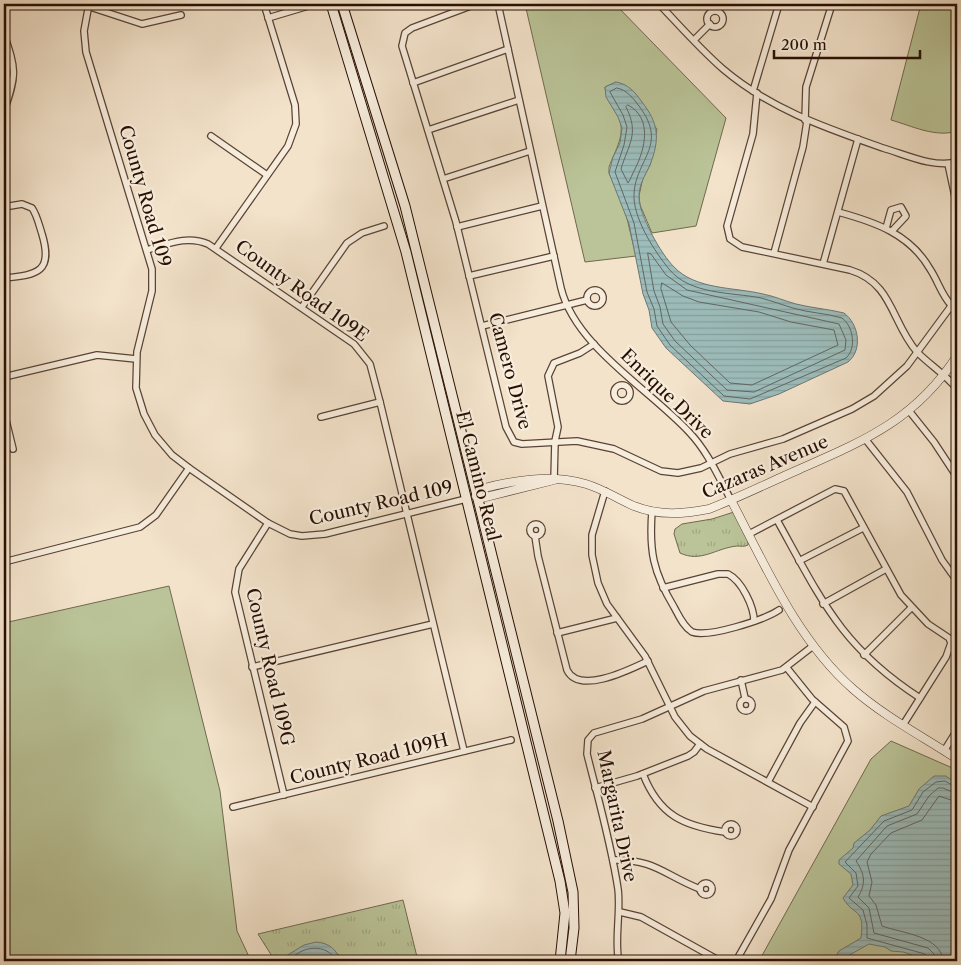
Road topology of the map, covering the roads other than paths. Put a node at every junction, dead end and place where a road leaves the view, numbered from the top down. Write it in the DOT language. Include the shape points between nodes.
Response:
graph roads {
  1 [pos="81,4"];
  2 [pos="264,4"];
  3 [pos="315,4"];
  4 [pos="331,4"];
  5 [pos="342,4"];
  6 [pos="476,4"];
  7 [pos="498,4"];
  8 [pos="658,4"];
  9 [pos="779,4"];
  10 [pos="832,4"];
  11 [pos="89,5"];
  12 [pos="181,15"];
  13 [pos="268,18"];
  14 [pos="710,24"];
  15 [pos="4,34"];
  16 [pos="694,40"];
  17 [pos="508,48"];
  18 [pos="413,83"];
  19 [pos="755,92"];
  20 [pos="519,100"];
  21 [pos="4,112"];
  22 [pos="806,120"];
  23 [pos="428,130"];
  24 [pos="211,136"];
  25 [pos="858,139"];
  26 [pos="530,151"];
  27 [pos="957,162"];
  28 [pos="948,164"];
  29 [pos="267,175"];
  30 [pos="443,179"];
  31 [pos="542,206"];
  32 [pos="957,206"];
  33 [pos="4,207"];
  34 [pos="838,212"];
  35 [pos="384,226"];
  36 [pos="457,227"];
  37 [pos="216,248"];
  38 [pos="147,250"];
  39 [pos="774,253"];
  40 [pos="554,256"];
  41 [pos="824,264"];
  42 [pos="469,276"];
  43 [pos="4,278"];
  44 [pos="957,298"];
  45 [pos="588,300"];
  46 [pos="566,305"];
  47 [pos="951,305"];
  48 [pos="302,307"];
  49 [pos="482,326"];
  50 [pos="594,344"];
  51 [pos="918,352"];
  52 [pos="957,356"];
  53 [pos="136,359"];
  54 [pos="945,376"];
  55 [pos="4,377"];
  56 [pos="633,379"];
  57 [pos="627,387"];
  58 [pos="957,389"];
  59 [pos="380,402"];
  60 [pos="4,412"];
  61 [pos="910,412"];
  62 [pos="321,416"];
  63 [pos="555,440"];
  64 [pos="866,440"];
  65 [pos="13,449"];
  66 [pos="712,463"];
  67 [pos="190,468"];
  68 [pos="957,477"];
  69 [pos="554,480"];
  70 [pos="604,492"];
  71 [pos="476,496"];
  72 [pos="466,499"];
  73 [pos="731,500"];
  74 [pos="652,511"];
  75 [pos="406,514"];
  76 [pos="777,520"];
  77 [pos="268,523"];
  78 [pos="863,528"];
  79 [pos="749,534"];
  80 [pos="536,536"];
  81 [pos="800,561"];
  82 [pos="4,562"];
  83 [pos="886,569"];
  84 [pos="957,581"];
  85 [pos="663,588"];
  86 [pos="824,604"];
  87 [pos="911,608"];
  88 [pos="779,610"];
  89 [pos="616,618"];
  90 [pos="754,621"];
  91 [pos="433,624"];
  92 [pos="557,633"];
  93 [pos="813,646"];
  94 [pos="864,655"];
  95 [pos="648,661"];
  96 [pos="252,668"];
  97 [pos="787,668"];
  98 [pos="741,680"];
  99 [pos="745,698"];
  100 [pos="920,698"];
  101 [pos="815,702"];
  102 [pos="669,707"];
  103 [pos="903,725"];
  104 [pos="957,730"];
  105 [pos="511,740"];
  106 [pos="700,744"];
  107 [pos="464,751"];
  108 [pos="944,751"];
  109 [pos="957,760"];
  110 [pos="643,774"];
  111 [pos="768,782"];
  112 [pos="595,788"];
  113 [pos="284,795"];
  114 [pos="233,807"];
  115 [pos="813,807"];
  116 [pos="725,832"];
  117 [pos="613,860"];
  118 [pos="700,889"];
  119 [pos="620,912"];
  120 [pos="560,961"];
  121 [pos="570,961"];
  122 [pos="619,961"];
  123 [pos="720,961"];
  124 [pos="736,961"];
  1 -- 11 [label="street"];
  2 -- 13 [label="street"];
  3 -- 13 [label="street"];
  4 -- 72 [label="main road, El Camino Real" via="406,252"];
  5 -- 71 [label="main road, El Camino Real" via="405,206"];
  6 -- 18 [label="street, Camero Drive" via="405,33 402,46"];
  7 -- 17 [label="street, Enrique Drive"];
  8 -- 16 [label="street"];
  9 -- 19 [label="street"];
  10 -- 22 [label="street" via="806,87"];
  11 -- 12 [label="street" via="142,24"];
  11 -- 38 [label="street, County Road 109" via="84,31 86,52"];
  13 -- 29 [label="street" via="293,97 296,117 290,141"];
  14 -- 16 [label="street"];
  15 -- 21 [label="street" via="15,73"];
  16 -- 19 [label="street" via="724,70"];
  17 -- 18 [label="street"];
  17 -- 20 [label="street, Enrique Drive"];
  18 -- 23 [label="street, Camero Drive"];
  19 -- 22 [label="street"];
  19 -- 39 [label="street" via="753,134 728,230 730,239 737,245"];
  20 -- 23 [label="street"];
  20 -- 26 [label="street, Enrique Drive"];
  22 -- 25 [label="street"];
  22 -- 39 [label="street" via="803,147"];
  23 -- 30 [label="street, Camero Drive"];
  24 -- 29 [label="street"];
  25 -- 28 [label="street" via="917,159"];
  25 -- 34 [label="street"];
  26 -- 30 [label="street"];
  26 -- 31 [label="street, Enrique Drive"];
  27 -- 28 [label="street"];
  28 -- 32 [label="street"];
  29 -- 37 [label="street"];
  30 -- 36 [label="street, Camero Drive"];
  31 -- 36 [label="street"];
  31 -- 40 [label="street, Enrique Drive"];
  33 -- 43 [label="street" via="22,204 32,208 47,255 46,264 39,270"];
  34 -- 41 [label="street"];
  34 -- 47 [label="street" via="889,229 908,243 924,260"];
  35 -- 48 [label="street" via="362,233 346,243"];
  36 -- 42 [label="street, Camero Drive"];
  37 -- 38 [label="street, County Road 109E" via="189,240"];
  37 -- 48 [label="street, County Road 109E"];
  38 -- 53 [label="street, County Road 109" via="153,285"];
  39 -- 41 [label="street"];
  40 -- 42 [label="street"];
  40 -- 46 [label="street, Enrique Drive"];
  41 -- 51 [label="street" via="858,273 877,285"];
  42 -- 49 [label="street, Camero Drive"];
  44 -- 47 [label="street, Camero Drive"];
  45 -- 46 [label="street"];
  46 -- 49 [label="street"];
  46 -- 50 [label="street, Enrique Drive" via="575,322"];
  47 -- 51 [label="street, Camero Drive"];
  48 -- 59 [label="street, County Road 109E" via="362,352 370,364"];
  49 -- 63 [label="street, Camero Drive" via="511,439 522,444"];
  50 -- 56 [label="street, Enrique Drive"];
  50 -- 63 [label="street" via="550,367 548,382 558,420"];
  51 -- 54 [label="street"];
  51 -- 66 [label="street, Camero Drive" via="897,377 863,403 783,439 730,454"];
  52 -- 54 [label="street, Cazaras Avenue"];
  53 -- 55 [label="street" via="98,355"];
  53 -- 67 [label="street, County Road 109" via="136,388 147,421 166,448"];
  54 -- 58 [label="street"];
  54 -- 61 [label="street, Cazaras Avenue"];
  56 -- 57 [label="street"];
  56 -- 66 [label="street, Enrique Drive" via="687,430"];
  59 -- 62 [label="street"];
  59 -- 75 [label="street, County Road 109E"];
  60 -- 65 [label="street"];
  61 -- 64 [label="street, Cazaras Avenue"];
  61 -- 68 [label="street"];
  63 -- 66 [label="street, Camero Drive" via="601,445 669,472 693,470"];
  63 -- 69 [label="street"];
  64 -- 73 [label="street, Cazaras Avenue"];
  64 -- 84 [label="street" via="907,492 942,560"];
  66 -- 73 [label="street, Enrique Drive"];
  67 -- 77 [label="street, County Road 109"];
  67 -- 82 [label="street" via="156,515 140,527"];
  69 -- 70 [label="street, Cazaras Avenue" via="584,484"];
  69 -- 71 [label="street, Cazaras Avenue" via="482,498"];
  70 -- 74 [label="street, Cazaras Avenue"];
  70 -- 89 [label="street" via="594,526 592,555 598,583"];
  71 -- 72 [label="main road"];
  71 -- 121 [label="main road, El Camino Real" via="573,892 574,928"];
  72 -- 75 [label="street, County Road 109"];
  72 -- 120 [label="main road, El Camino Real" via="560,881 565,913"];
  73 -- 74 [label="street, Cazaras Avenue" via="683,514"];
  73 -- 79 [label="street, Enrique Drive"];
  74 -- 85 [label="street" via="651,548"];
  75 -- 77 [label="street, County Road 109" via="312,536 290,534"];
  75 -- 91 [label="street, County Road 109E"];
  76 -- 78 [label="street" via="838,488 847,494"];
  76 -- 79 [label="street"];
  76 -- 81 [label="street"];
  77 -- 96 [label="street, County Road 109G" via="242,563 236,581 236,598"];
  78 -- 81 [label="street"];
  78 -- 83 [label="street"];
  79 -- 93 [label="street, Enrique Drive" via="792,615"];
  80 -- 92 [label="street"];
  81 -- 86 [label="street"];
  83 -- 86 [label="street"];
  83 -- 87 [label="street"];
  85 -- 90 [label="street" via="683,623 696,634"];
  85 -- 90 [label="street" via="728,574 741,586 753,611"];
  86 -- 94 [label="street" via="845,635"];
  87 -- 94 [label="street"];
  87 -- 100 [label="street" via="951,643 949,652"];
  88 -- 90 [label="street" via="768,618"];
  89 -- 92 [label="street"];
  89 -- 95 [label="street"];
  91 -- 96 [label="street"];
  91 -- 107 [label="street, County Road 109E"];
  92 -- 95 [label="street" via="567,670 579,682 617,674"];
  93 -- 97 [label="street, Margarita Drive"];
  93 -- 103 [label="street, Enrique Drive" via="852,688"];
  94 -- 100 [label="street"];
  95 -- 102 [label="street"];
  96 -- 113 [label="street, County Road 109G"];
  97 -- 98 [label="street, Margarita Drive"];
  97 -- 101 [label="street"];
  98 -- 99 [label="street"];
  98 -- 102 [label="street, Margarita Drive" via="704,691"];
  100 -- 103 [label="street"];
  101 -- 111 [label="street"];
  101 -- 115 [label="street" via="844,727 848,741"];
  102 -- 106 [label="street"];
  102 -- 112 [label="street, Margarita Drive" via="590,736 586,748"];
  103 -- 108 [label="street, Enrique Drive"];
  104 -- 108 [label="street"];
  105 -- 107 [label="street, County Road 109H"];
  106 -- 110 [label="street" via="688,756"];
  106 -- 111 [label="street"];
  107 -- 113 [label="street, County Road 109H"];
  108 -- 109 [label="street, Enrique Drive"];
  110 -- 112 [label="street"];
  110 -- 116 [label="street" via="652,794 671,815"];
  111 -- 115 [label="street"];
  112 -- 117 [label="street, Margarita Drive"];
  113 -- 114 [label="street, County Road 109H"];
  115 -- 124 [label="street" via="789,850 771,899"];
  117 -- 118 [label="street" via="648,863"];
  117 -- 119 [label="street, Margarita Drive"];
  119 -- 122 [label="street, Margarita Drive"];
  119 -- 123 [label="street" via="641,917"];
}
